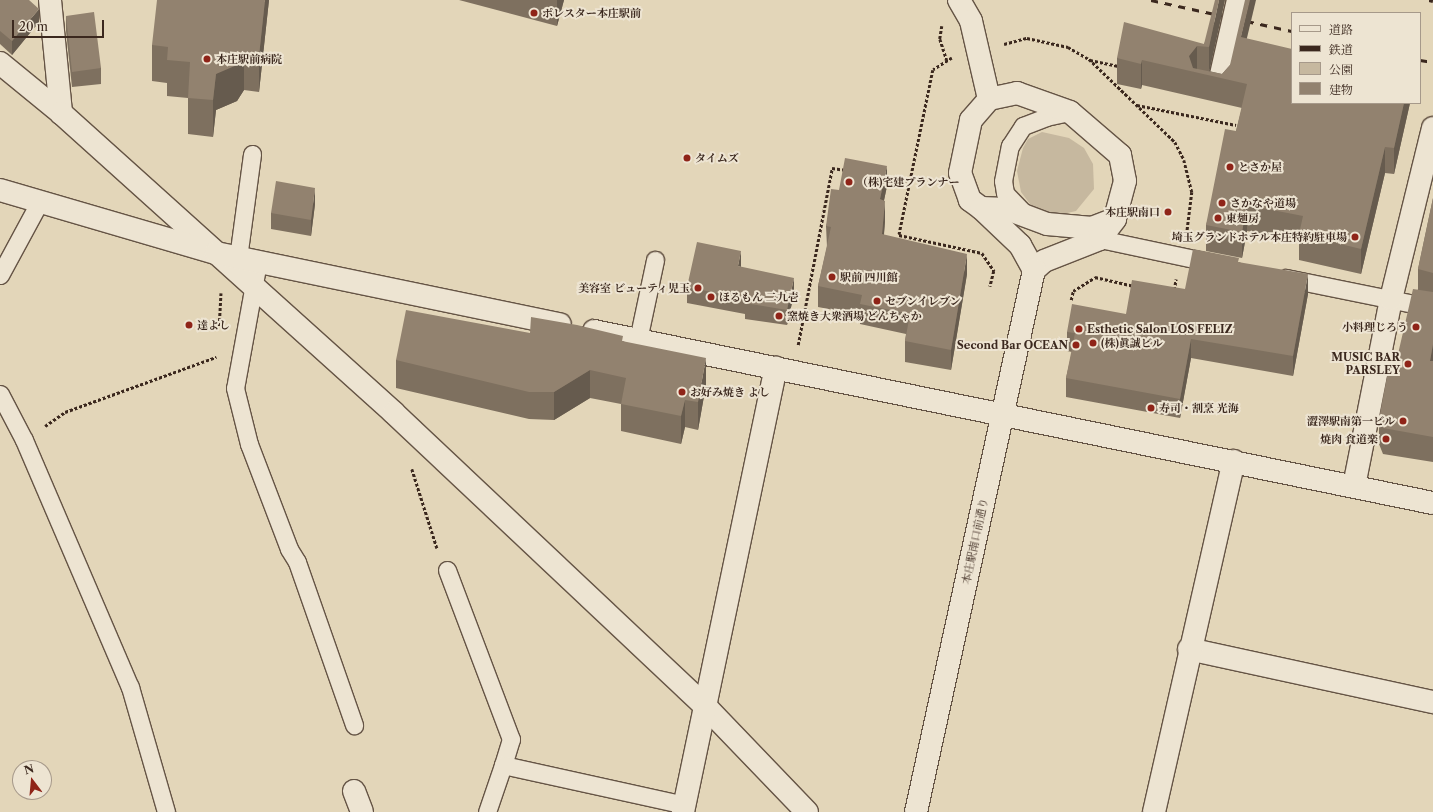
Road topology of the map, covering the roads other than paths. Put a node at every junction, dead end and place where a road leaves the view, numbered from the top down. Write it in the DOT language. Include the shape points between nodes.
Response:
graph roads {
  1 [pos="50,0"];
  2 [pos="959,0"];
  3 [pos="1238,0"];
  4 [pos="0,63"];
  5 [pos="1201,84"];
  6 [pos="989,99"];
  7 [pos="1070,112"];
  8 [pos="61,113"];
  9 [pos="1433,128"];
  10 [pos="252,154"];
  11 [pos="0,190"];
  12 [pos="40,201"];
  13 [pos="981,208"];
  14 [pos="1115,219"];
  15 [pos="1032,220"];
  16 [pos="1100,239"];
  17 [pos="216,253"];
  18 [pos="248,260"];
  19 [pos="655,260"];
  20 [pos="1228,266"];
  21 [pos="1034,270"];
  22 [pos="1267,274"];
  23 [pos="0,275"];
  24 [pos="254,286"];
  25 [pos="1391,299"];
  26 [pos="1433,308"];
  27 [pos="638,340"];
  28 [pos="776,368"];
  29 [pos="0,394"];
  30 [pos="1002,415"];
  31 [pos="1234,461"];
  32 [pos="1354,486"];
  33 [pos="1433,504"];
  34 [pos="447,570"];
  35 [pos="1189,649"];
  36 [pos="1433,702"];
  37 [pos="707,708"];
  38 [pos="354,725"];
  39 [pos="503,765"];
  40 [pos="354,791"];
  41 [pos="684,808"];
  42 [pos="166,812"];
  43 [pos="362,812"];
  44 [pos="487,812"];
  45 [pos="807,812"];
  46 [pos="916,812"];
  47 [pos="1154,812"];
  1 -- 8 [label="street"];
  2 -- 6 [label="street" via="971,21"];
  3 -- 5 [label="street, bridge" via="1218,88"];
  4 -- 8 [label="street"];
  6 -- 7 [label="street" via="1017,93"];
  6 -- 13 [label="street" via="971,120 960,173 970,200"];
  7 -- 14 [label="street" via="1120,155 1125,181"];
  7 -- 15 [label="lane" via="1046,117 1023,126 1010,146 1003,181 1005,193"];
  8 -- 17 [label="street"];
  9 -- 25 [label="street"];
  10 -- 18 [label="lane"];
  11 -- 12 [label="street"];
  12 -- 17 [label="street"];
  12 -- 23 [label="lane"];
  13 -- 15 [label="street" via="1006,209"];
  13 -- 21 [label="street" via="1020,245"];
  14 -- 15 [label="street" via="1092,228"];
  14 -- 16 [label="street"];
  16 -- 20 [label="lane"];
  16 -- 21 [label="street" via="1044,261"];
  17 -- 18 [label="street"];
  17 -- 24 [label="street"];
  18 -- 24 [label="lane"];
  18 -- 27 [label="street"];
  19 -- 27 [label="lane"];
  21 -- 30 [label="street, 本庄駅南口前通り"];
  22 -- 25 [label="lane"];
  24 -- 37 [label="street"];
  24 -- 38 [label="lane" via="235,388 249,444 288,549 297,562"];
  25 -- 26 [label="lane"];
  25 -- 32 [label="street"];
  27 -- 28 [label="street"];
  28 -- 30 [label="street"];
  28 -- 37 [label="street"];
  29 -- 42 [label="lane" via="24,440 130,687"];
  30 -- 31 [label="street"];
  30 -- 46 [label="street, 本庄駅南口前通り"];
  31 -- 32 [label="street"];
  31 -- 35 [label="street"];
  32 -- 33 [label="street"];
  34 -- 39 [label="lane" via="511,739"];
  35 -- 36 [label="street"];
  35 -- 47 [label="street"];
  37 -- 41 [label="street"];
  37 -- 45 [label="street"];
  39 -- 41 [label="lane"];
  39 -- 44 [label="lane"];
  40 -- 43 [label="street"];
}
